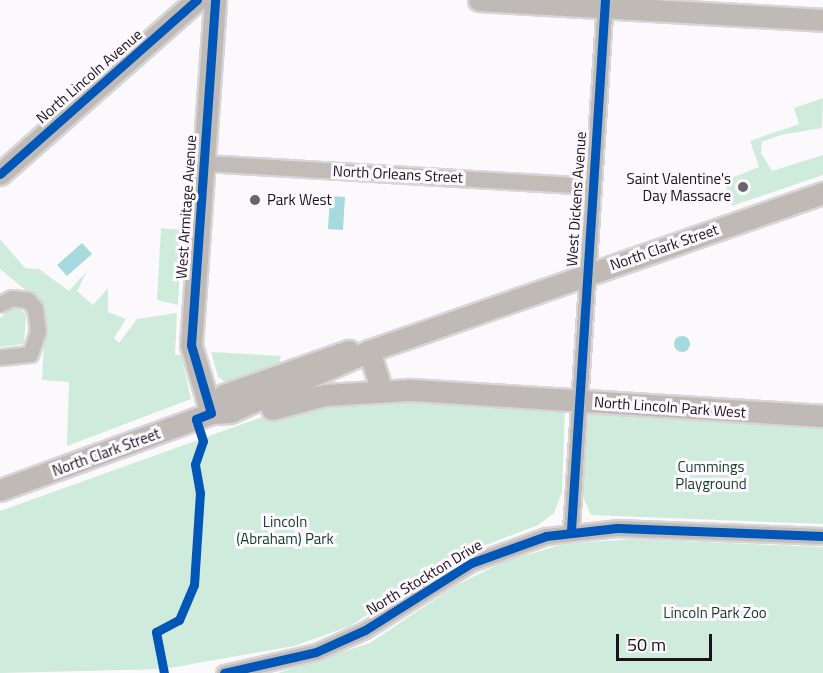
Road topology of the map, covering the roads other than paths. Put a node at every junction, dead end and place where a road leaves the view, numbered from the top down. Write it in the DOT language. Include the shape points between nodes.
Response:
graph roads {
  1 [pos="197,0"];
  2 [pos="215,0"];
  3 [pos="479,0"];
  4 [pos="604,4"];
  5 [pos="823,21"];
  6 [pos="204,163"];
  7 [pos="0,174"];
  8 [pos="592,186"];
  9 [pos="823,193"];
  10 [pos="585,274"];
  11 [pos="0,304"];
  12 [pos="369,351"];
  13 [pos="0,357"];
  14 [pos="285,373"];
  15 [pos="318,377"];
  16 [pos="379,381"];
  17 [pos="410,390"];
  18 [pos="578,401"];
  19 [pos="220,413"];
  20 [pos="823,416"];
  21 [pos="0,490"];
  22 [pos="571,530"];
  23 [pos="823,536"];
  24 [pos="224,673"];
  1 -- 7 [label="street, North Lincoln Avenue"];
  2 -- 6 [label="street, West Armitage Avenue"];
  3 -- 4 [label="street"];
  4 -- 5 [label="street"];
  4 -- 8 [label="street, West Dickens Avenue"];
  6 -- 8 [label="street, North Orleans Street"];
  6 -- 19 [label="street, West Armitage Avenue" via="191,345"];
  8 -- 10 [label="street, West Dickens Avenue"];
  9 -- 10 [label="street, North Clark Street"];
  10 -- 12 [label="street, North Clark Street"];
  10 -- 18 [label="street, West Dickens Avenue"];
  11 -- 13 [label="street" via="12,298 28,300 35,308 38,332 30,354"];
  12 -- 14 [label="street, North Clark Street" via="356,348"];
  12 -- 15 [label="street, North Clark Street"];
  12 -- 16 [label="street"];
  14 -- 15 [label="street, North Lincoln Park West"];
  14 -- 19 [label="street, North Clark Street" via="224,395"];
  15 -- 16 [label="street, North Lincoln Park West"];
  15 -- 19 [label="street, North Clark Street"];
  16 -- 17 [label="street, North Lincoln Park West"];
  17 -- 18 [label="street, North Lincoln Park West"];
  17 -- 19 [label="street, North Lincoln Park West" via="317,397 256,415"];
  18 -- 20 [label="street, North Lincoln Park West"];
  18 -- 22 [label="street, West Dickens Avenue"];
  19 -- 21 [label="street, North Clark Street"];
  22 -- 23 [label="street, North Stockton Drive" via="653,528"];
  22 -- 24 [label="street, North Stockton Drive" via="471,563 365,630 316,652"];
}
